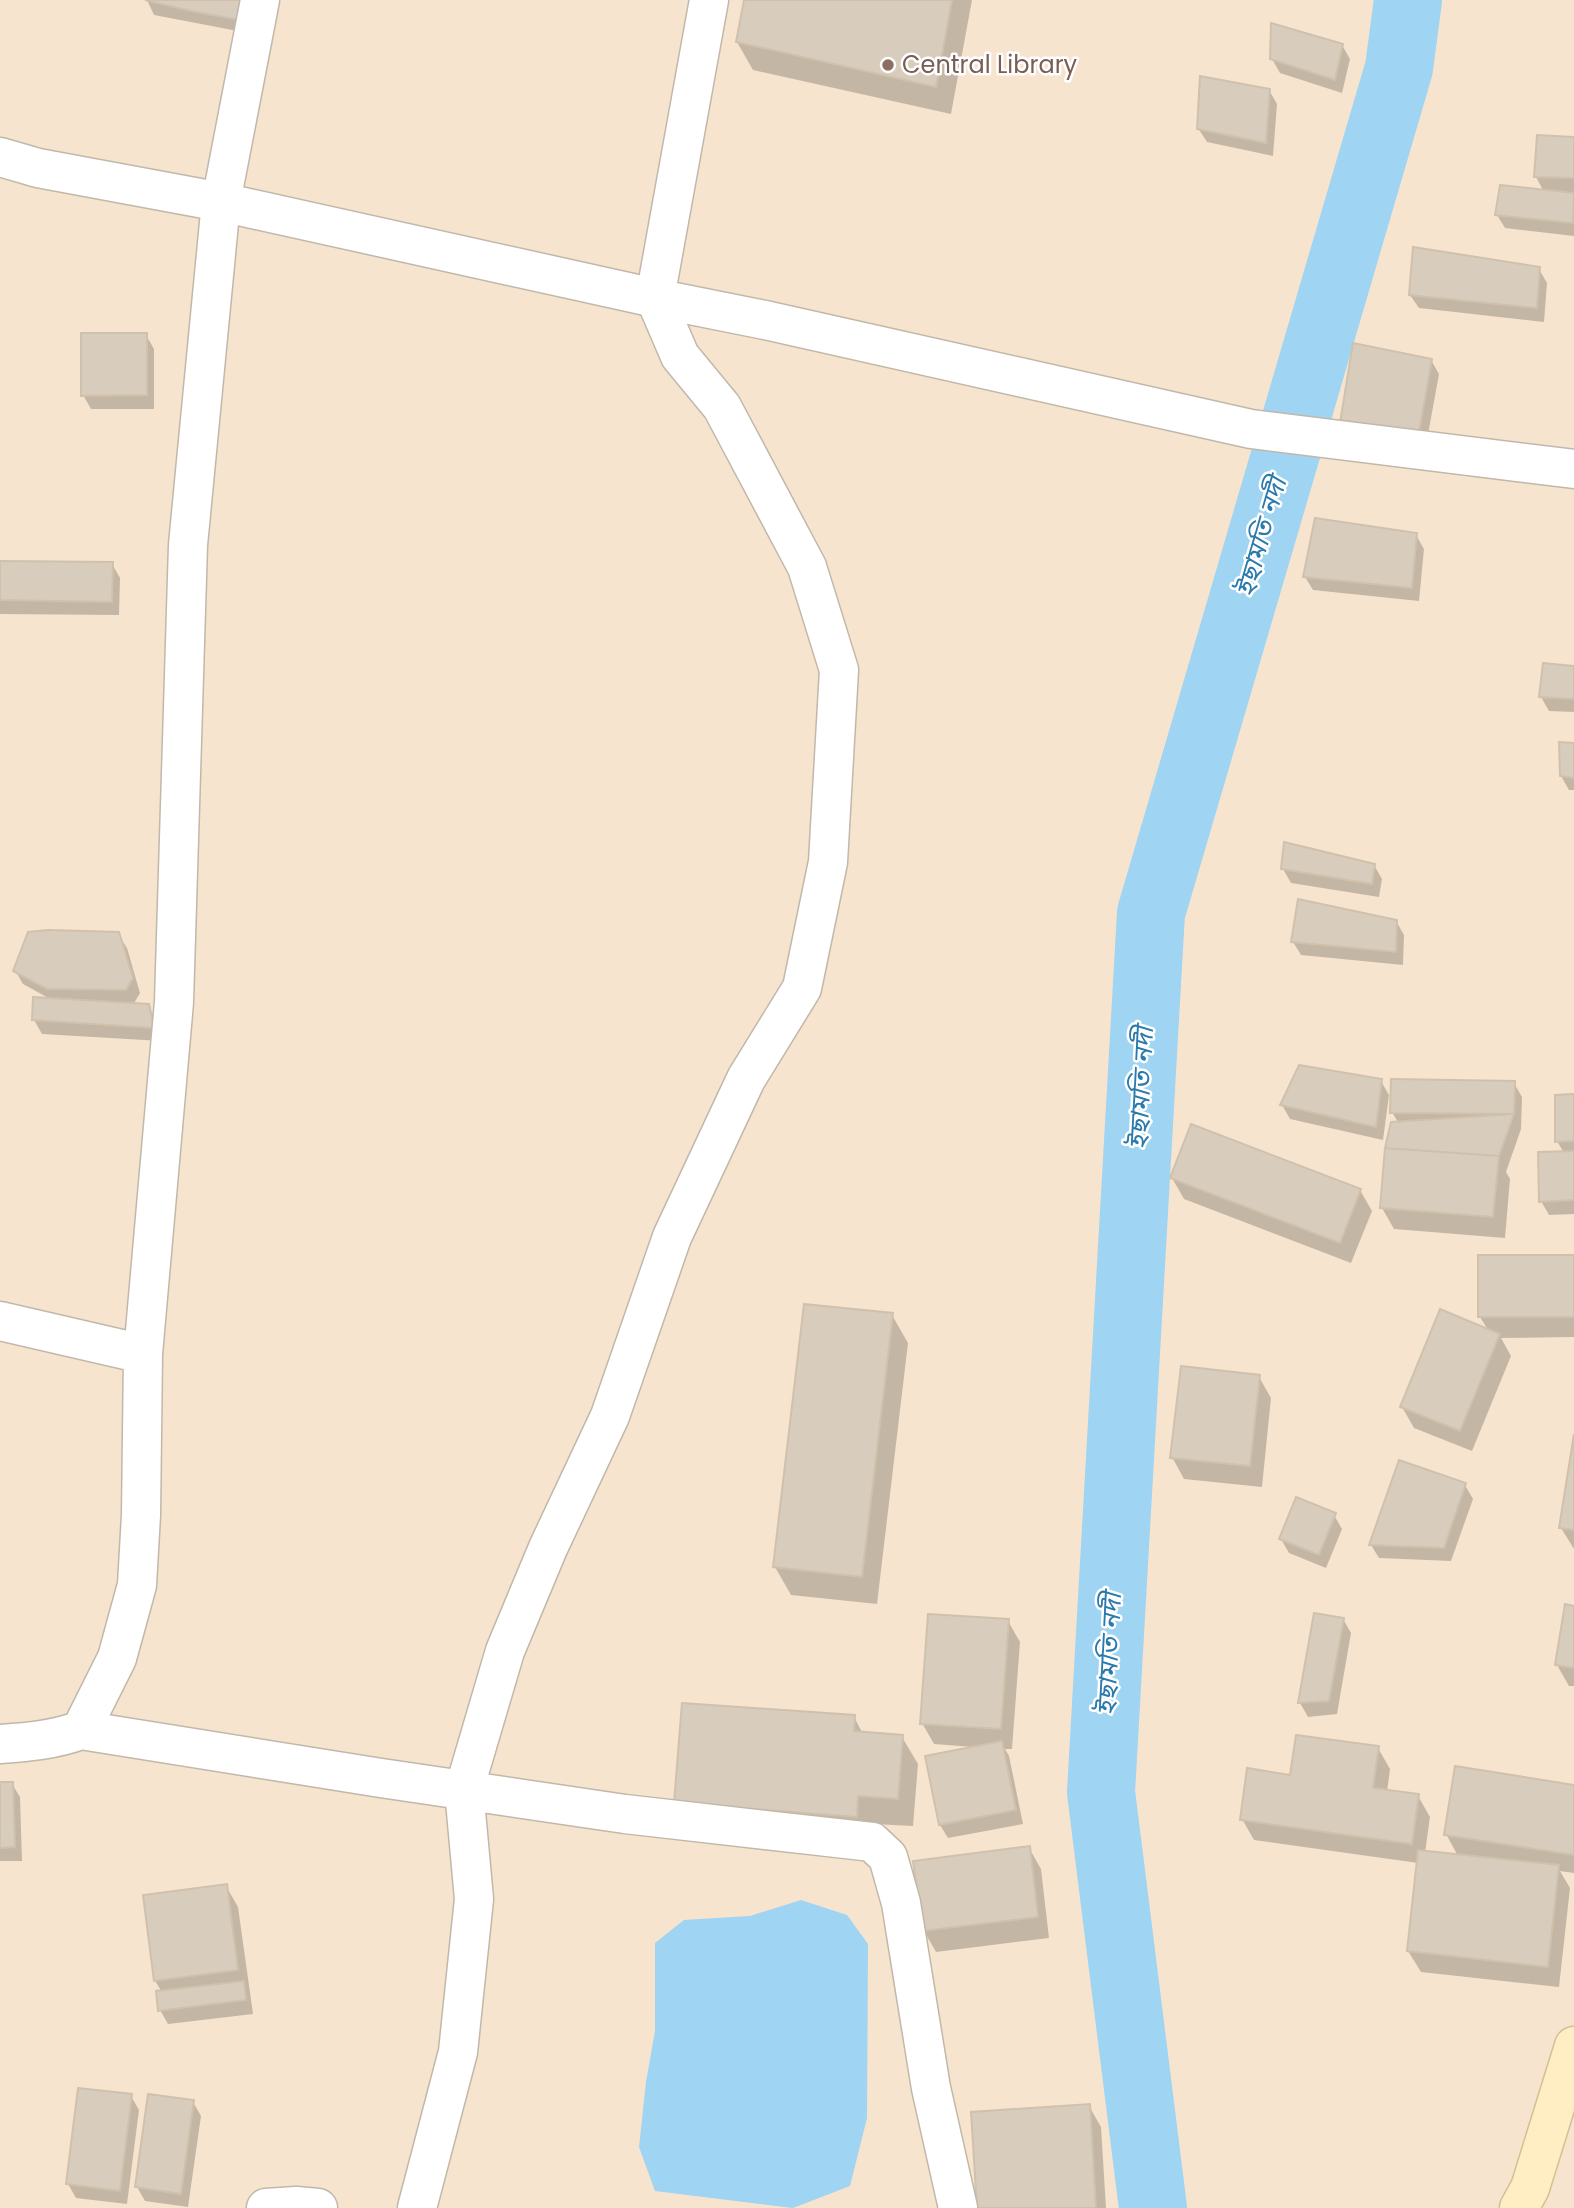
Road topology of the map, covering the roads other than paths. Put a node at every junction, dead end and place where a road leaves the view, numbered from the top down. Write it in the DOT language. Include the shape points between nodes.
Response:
graph roads {
  1 [pos="260,0"];
  2 [pos="709,0"];
  3 [pos="0,157"];
  4 [pos="221,202"];
  5 [pos="655,298"];
  6 [pos="1574,469"];
  7 [pos="0,1321"];
  8 [pos="143,1354"];
  9 [pos="81,1730"];
  10 [pos="0,1744"];
  11 [pos="464,1790"];
  12 [pos="1574,2046"];
  13 [pos="267,2208"];
  14 [pos="318,2208"];
  15 [pos="417,2208"];
  16 [pos="958,2208"];
  17 [pos="1519,2208"];
  1 -- 4 [label="street"];
  2 -- 5 [label="street"];
  3 -- 4 [label="street" via="38,169"];
  4 -- 5 [label="street"];
  4 -- 8 [label="street" via="188,545 174,1002"];
  5 -- 6 [label="street" via="1251,429"];
  5 -- 11 [label="street" via="680,356 722,407 807,567 839,670 828,862 802,988 747,1079 672,1237 610,1416 505,1650"];
  7 -- 8 [label="street"];
  8 -- 9 [label="street" via="136,1585 117,1658"];
  9 -- 10 [label="street" via="42,1741"];
  9 -- 11 [label="street"];
  11 -- 15 [label="street" via="474,1899 458,2052"];
  11 -- 16 [label="street" via="872,1842 888,1857 901,1903 931,2088"];
  12 -- 17 [label="main road" via="1530,2188"];
  13 -- 14 [label="street"];
}
